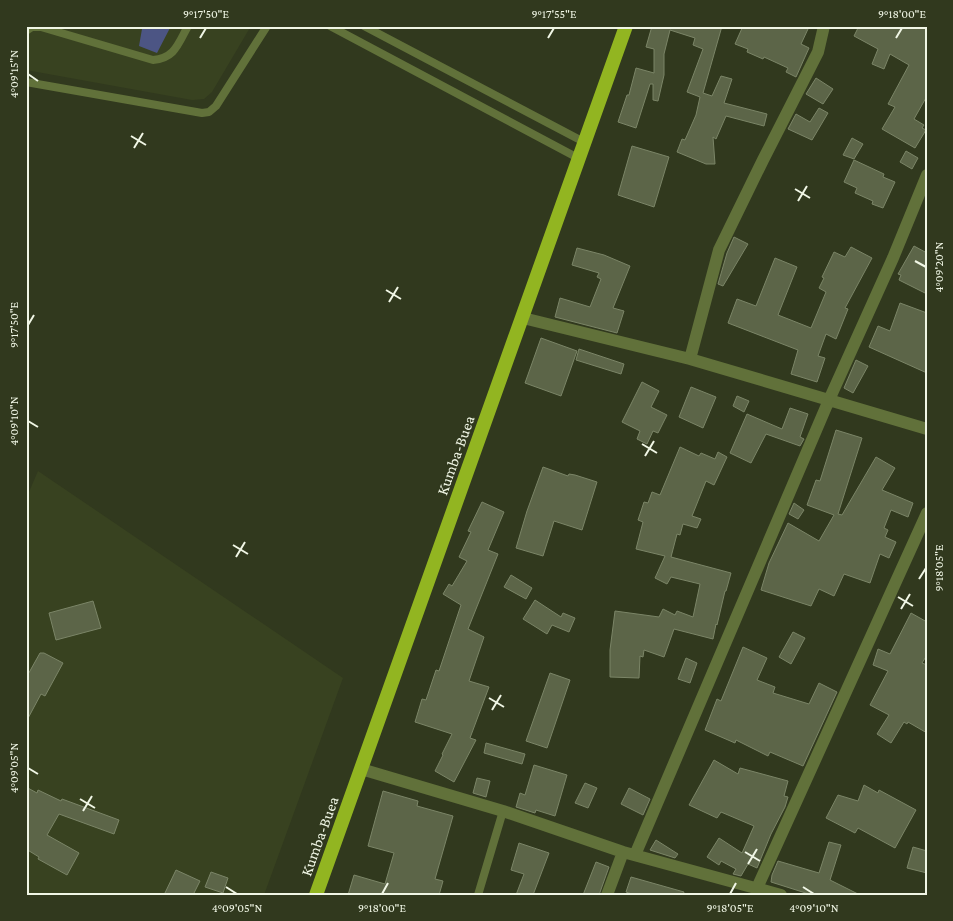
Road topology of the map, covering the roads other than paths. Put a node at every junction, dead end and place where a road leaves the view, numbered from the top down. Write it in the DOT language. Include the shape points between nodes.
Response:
graph roads {
  1 [pos="188,26"];
  2 [pos="267,26"];
  3 [pos="330,26"];
  4 [pos="364,26"];
  5 [pos="626,26"];
  6 [pos="824,26"];
  7 [pos="26,31"];
  8 [pos="26,82"];
  9 [pos="584,142"];
  10 [pos="578,158"];
  11 [pos="927,175"];
  12 [pos="522,318"];
  13 [pos="690,359"];
  14 [pos="829,400"];
  15 [pos="927,430"];
  16 [pos="927,513"];
  17 [pos="361,770"];
  18 [pos="503,811"];
  19 [pos="629,854"];
  20 [pos="757,888"];
  21 [pos="316,895"];
  22 [pos="478,895"];
  23 [pos="607,895"];
  24 [pos="781,895"];
  1 -- 7 [label="lane" via="172,54 153,60 41,27"];
  2 -- 8 [label="lane" via="209,112"];
  3 -- 10 [label="lane"];
  4 -- 9 [label="lane"];
  5 -- 9 [label="highway, Kumba-Buea"];
  6 -- 13 [label="street" via="818,52 719,250"];
  9 -- 10 [label="highway, Kumba-Buea"];
  10 -- 12 [label="highway, Kumba-Buea"];
  11 -- 14 [label="street"];
  12 -- 13 [label="street"];
  12 -- 17 [label="highway, Kumba-Buea"];
  13 -- 14 [label="street"];
  14 -- 15 [label="street"];
  14 -- 19 [label="street"];
  16 -- 20 [label="street"];
  17 -- 18 [label="street"];
  17 -- 21 [label="highway, Kumba-Buea"];
  18 -- 19 [label="street"];
  18 -- 22 [label="lane"];
  19 -- 20 [label="street"];
  19 -- 23 [label="street"];
  20 -- 24 [label="street"];
}
